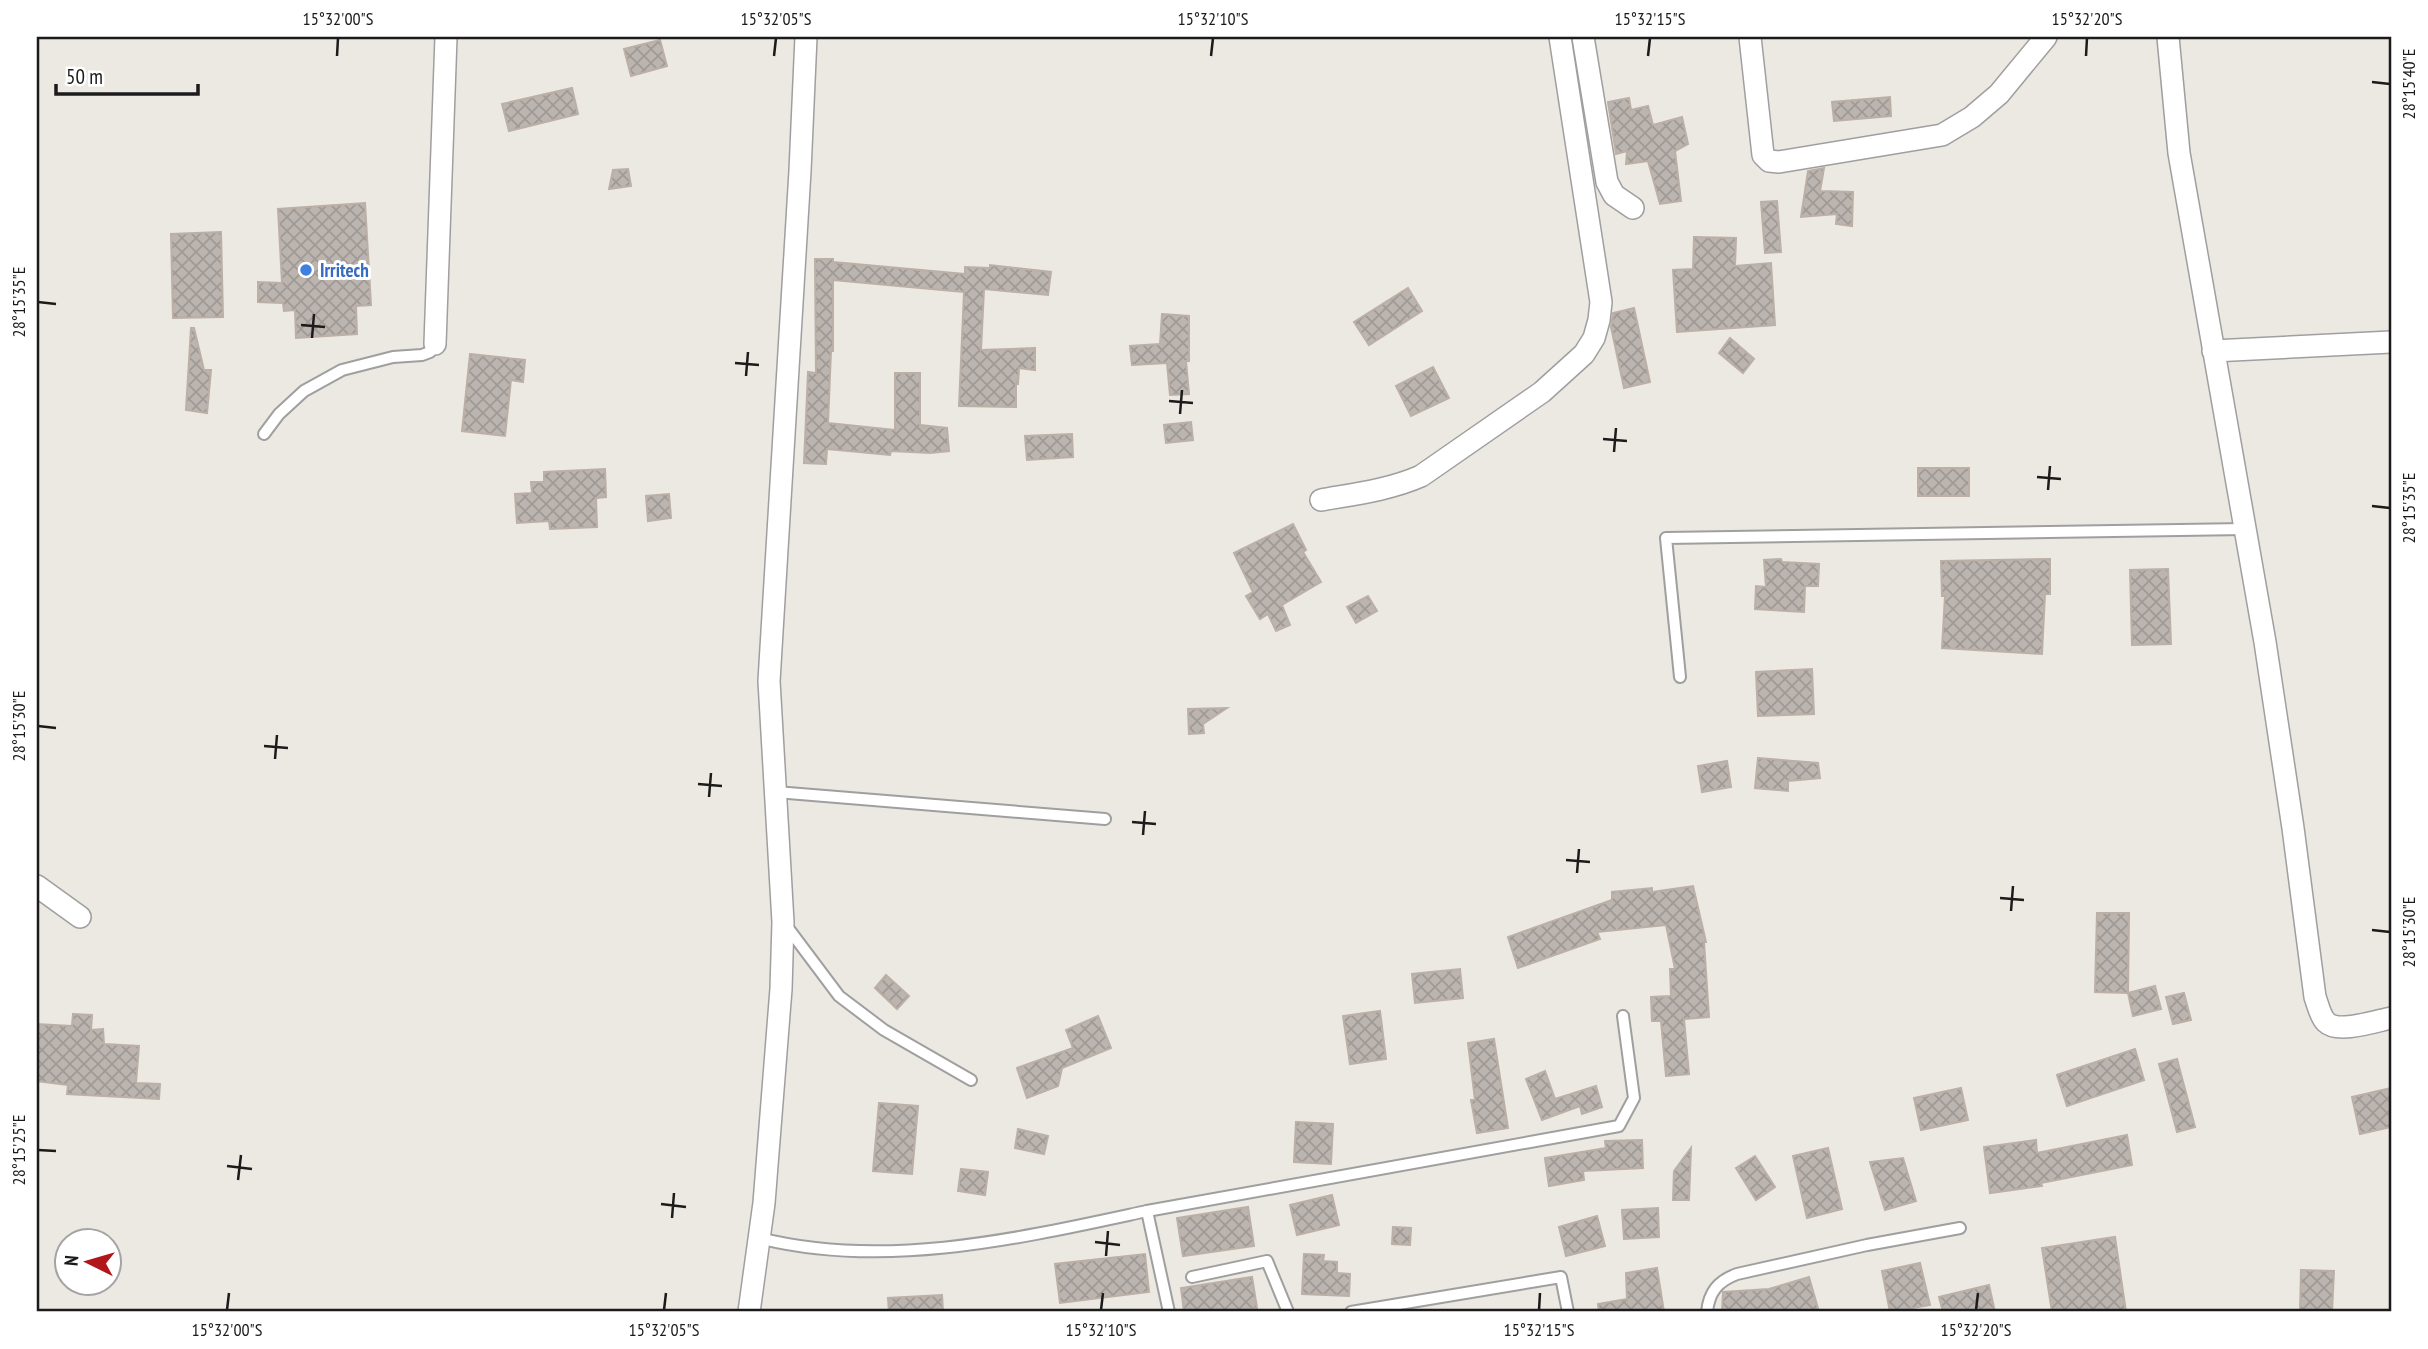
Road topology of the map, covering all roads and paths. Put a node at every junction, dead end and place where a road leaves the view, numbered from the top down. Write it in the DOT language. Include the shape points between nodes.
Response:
graph roads {
  1 [pos="446,37"];
  2 [pos="806,37"];
  3 [pos="1560,37"];
  4 [pos="1583,37"];
  5 [pos="1750,37"];
  6 [pos="2046,37"];
  7 [pos="2168,37"];
  8 [pos="1633,208"];
  9 [pos="2391,342"];
  10 [pos="435,344"];
  11 [pos="2213,351"];
  12 [pos="264,435"];
  13 [pos="1321,499"];
  14 [pos="2245,529"];
  15 [pos="1681,677"];
  16 [pos="776,792"];
  17 [pos="1105,819"];
  18 [pos="37,886"];
  19 [pos="80,916"];
  20 [pos="783,922"];
  21 [pos="1623,1016"];
  22 [pos="2391,1018"];
  23 [pos="971,1080"];
  24 [pos="1147,1211"];
  25 [pos="1960,1228"];
  26 [pos="759,1238"];
  27 [pos="1192,1277"];
  28 [pos="749,1312"];
  29 [pos="1169,1312"];
  30 [pos="1288,1312"];
  31 [pos="1351,1312"];
  32 [pos="1568,1312"];
  33 [pos="1707,1312"];
  1 -- 10 [label="street"];
  2 -- 16 [label="street" via="769,681"];
  3 -- 13 [label="street" via="1601,302 1594,338 1584,354 1542,392 1421,476 1385,488"];
  4 -- 8 [label="street" via="1607,182 1614,195"];
  5 -- 6 [label="street" via="1763,155 1779,162 1942,135 1999,94"];
  7 -- 11 [label="street" via="2179,153"];
  9 -- 11 [label="street"];
  10 -- 12 [label="lane" via="422,355 342,370 304,391"];
  11 -- 14 [label="street"];
  14 -- 15 [label="lane" via="1665,538"];
  14 -- 22 [label="street" via="2318,1009 2327,1023 2338,1027"];
  16 -- 17 [label="lane"];
  16 -- 20 [label="street"];
  18 -- 19 [label="street"];
  20 -- 23 [label="lane" via="839,996 884,1030"];
  20 -- 26 [label="street" via="776,1068"];
  21 -- 24 [label="lane" via="1634,1098 1619,1126"];
  24 -- 26 [label="lane" via="915,1251 794,1247"];
  24 -- 29 [label="lane"];
  25 -- 33 [label="lane" via="1737,1274 1711,1292"];
  26 -- 28 [label="street"];
  27 -- 30 [label="lane" via="1267,1261"];
  31 -- 32 [label="lane" via="1561,1277"];
}
